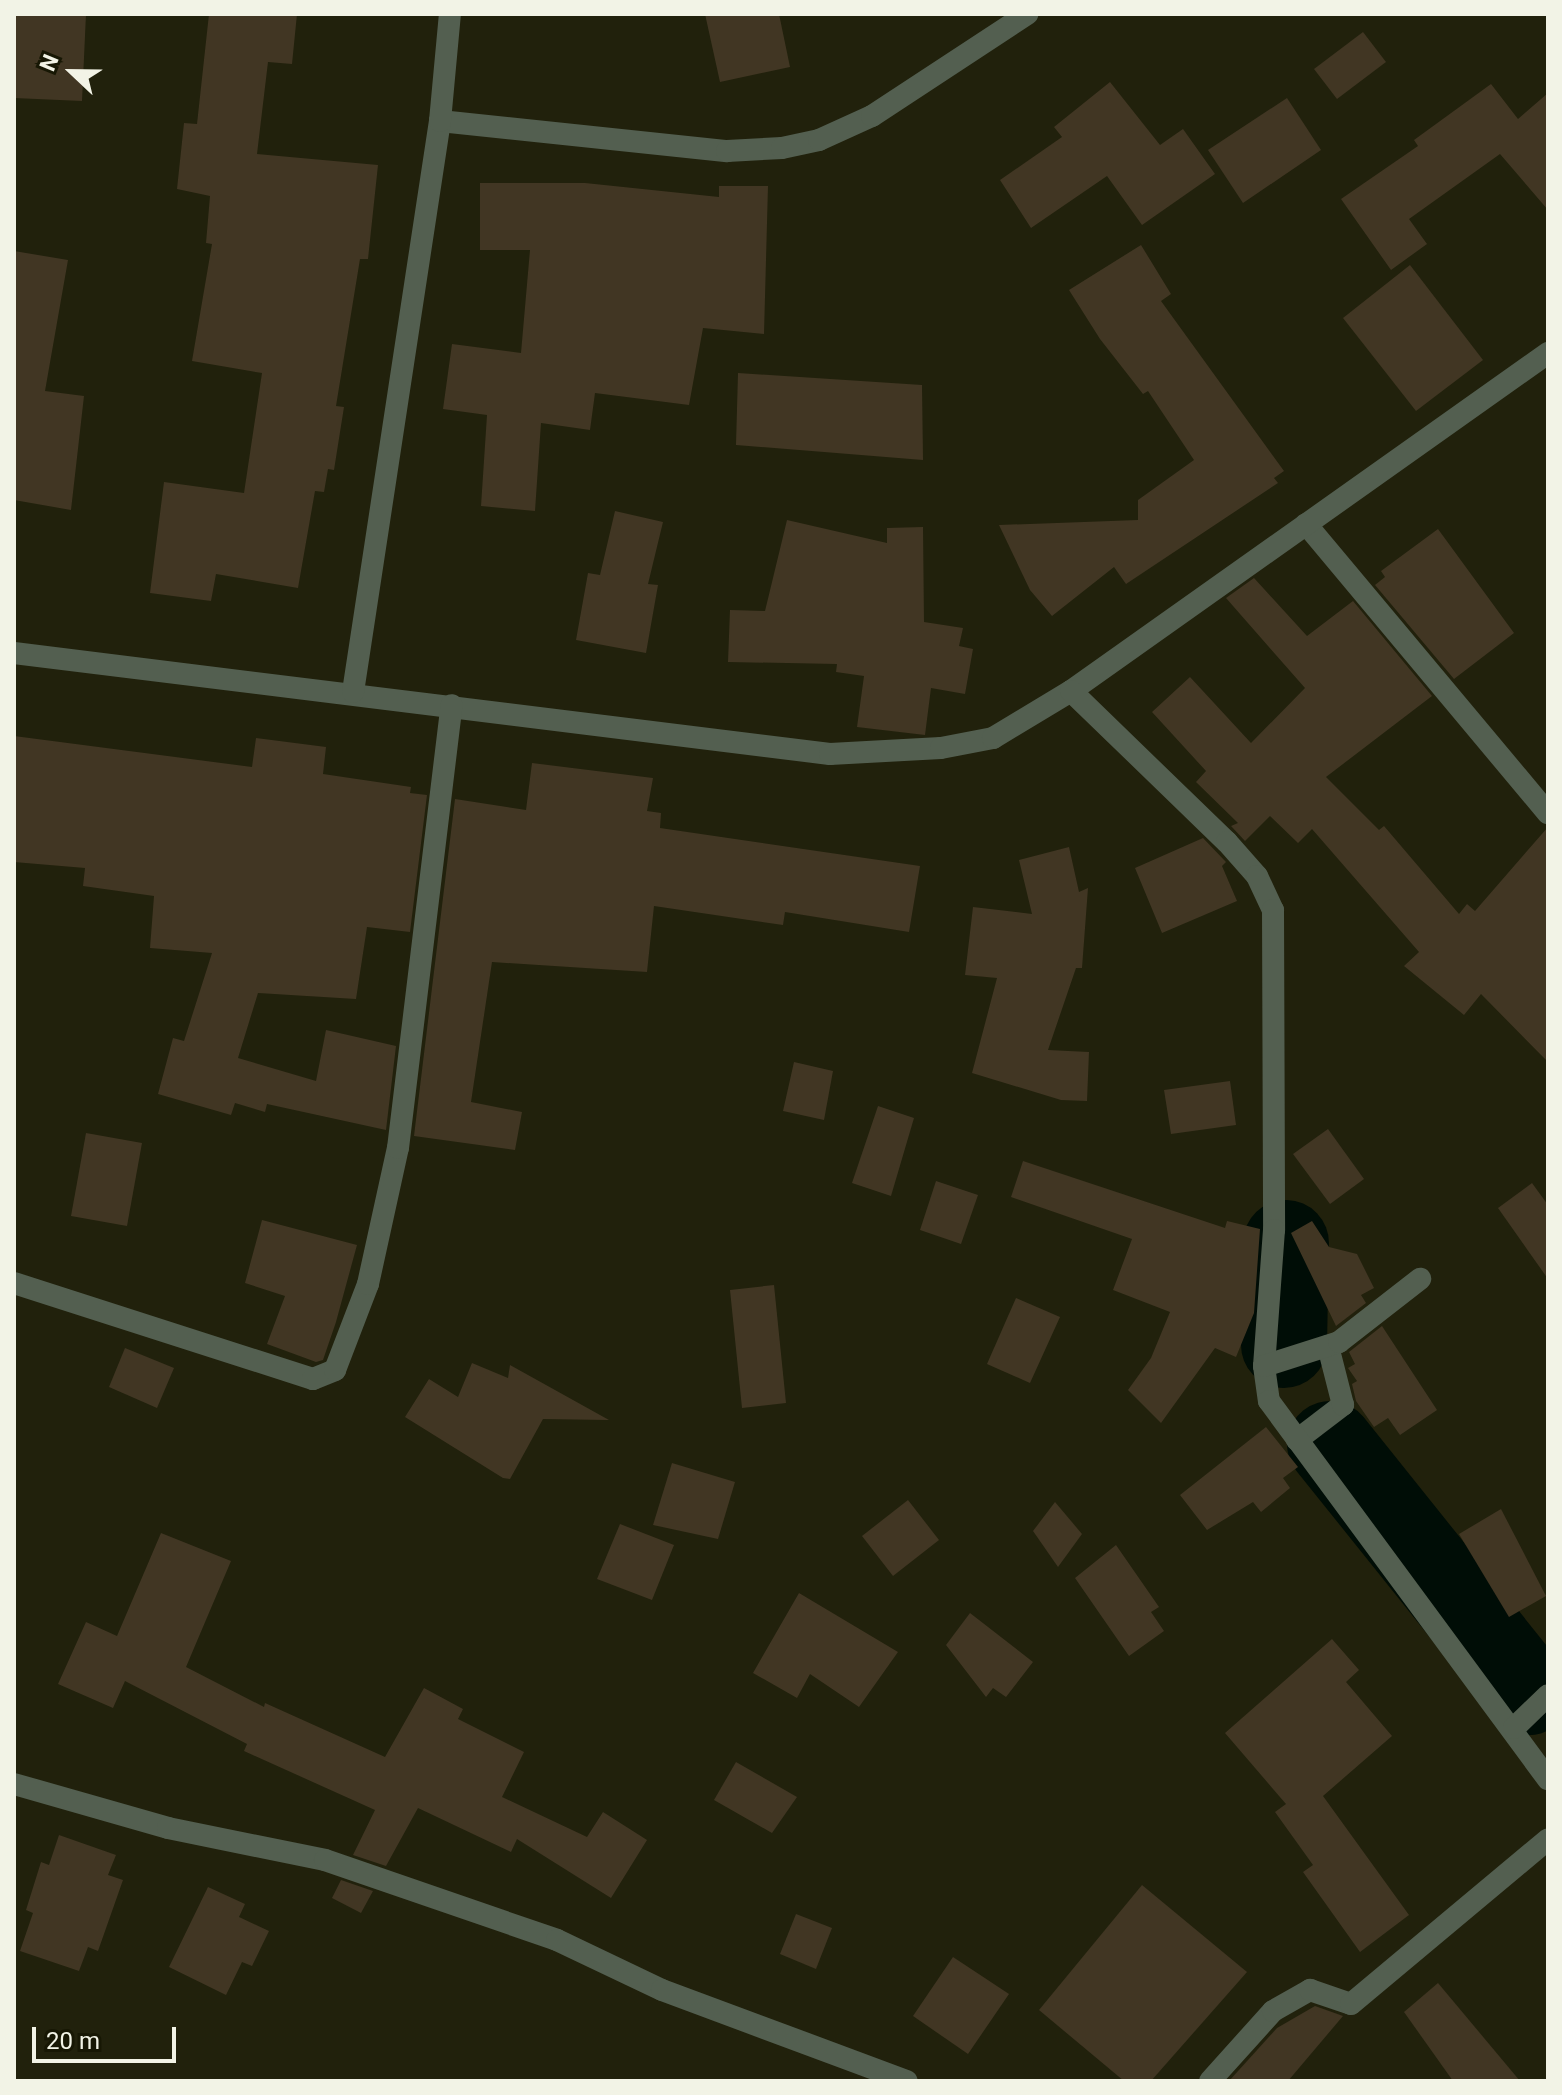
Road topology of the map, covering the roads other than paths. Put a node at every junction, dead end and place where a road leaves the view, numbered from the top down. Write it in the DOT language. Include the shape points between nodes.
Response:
graph roads {
  1 [pos="450,14"];
  2 [pos="1027,14"];
  3 [pos="440,121"];
  4 [pos="1548,353"];
  5 [pos="1306,524"];
  6 [pos="14,653"];
  7 [pos="1071,691"];
  8 [pos="353,692"];
  9 [pos="452,705"];
  10 [pos="1548,813"];
  11 [pos="1420,1279"];
  12 [pos="14,1283"];
  13 [pos="1328,1346"];
  14 [pos="1264,1366"];
  15 [pos="1297,1440"];
  16 [pos="1548,1695"];
  17 [pos="1514,1728"];
  18 [pos="1548,1779"];
  19 [pos="14,1784"];
  20 [pos="1548,1839"];
  21 [pos="907,2081"];
  22 [pos="1210,2081"];
  1 -- 3 [label="street"];
  2 -- 3 [label="street" via="872,116 819,140 782,148 727,151"];
  3 -- 8 [label="street"];
  4 -- 5 [label="street"];
  5 -- 7 [label="street"];
  5 -- 10 [label="street"];
  6 -- 8 [label="street"];
  7 -- 9 [label="street" via="993,738 941,748 830,754"];
  7 -- 14 [label="street" via="1227,842 1257,876 1273,910 1274,1230"];
  8 -- 9 [label="street"];
  9 -- 12 [label="street" via="398,1148 368,1284 335,1370 313,1379"];
  11 -- 13 [label="street"];
  13 -- 14 [label="street"];
  13 -- 15 [label="street" via="1343,1405"];
  14 -- 15 [label="street" via="1269,1401"];
  15 -- 17 [label="street"];
  16 -- 17 [label="street"];
  17 -- 18 [label="street"];
  19 -- 21 [label="street" via="168,1828 325,1860 557,1940 662,1990"];
  20 -- 22 [label="street" via="1351,2004 1310,1990 1273,2011"];
}
